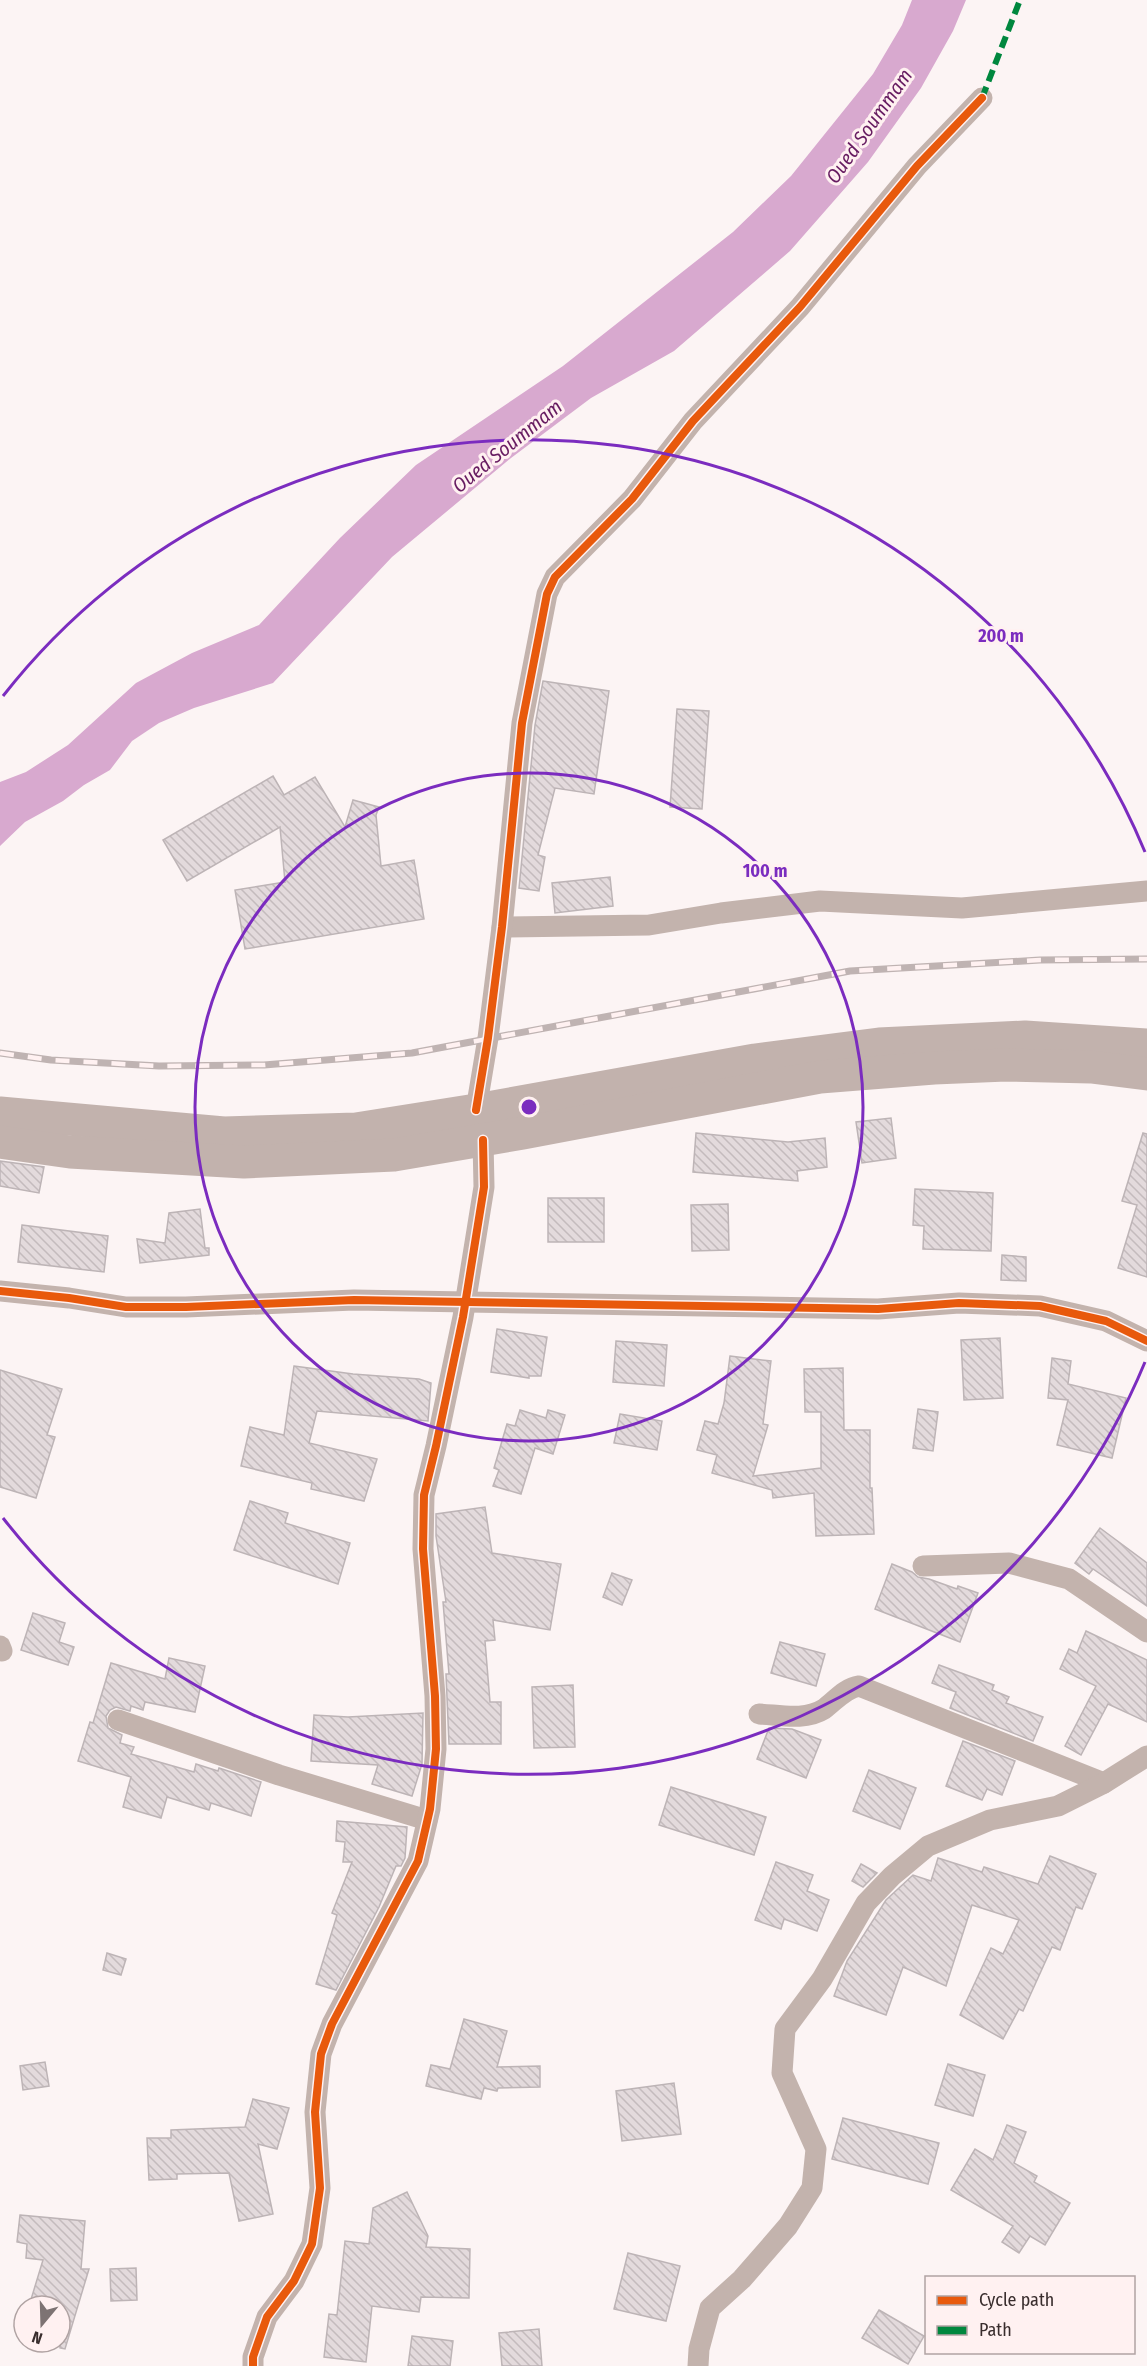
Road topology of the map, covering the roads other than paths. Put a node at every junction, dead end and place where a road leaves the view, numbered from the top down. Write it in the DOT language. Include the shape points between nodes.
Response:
graph roads {
  1 [pos="982,98"];
  2 [pos="1147,891"];
  3 [pos="502,927"];
  4 [pos="1147,1045"];
  5 [pos="1147,1074"];
  6 [pos="0,1113"];
  7 [pos="479,1125"];
  8 [pos="0,1142"];
  9 [pos="0,1292"];
  10 [pos="465,1303"];
  11 [pos="1147,1341"];
  12 [pos="923,1566"];
  13 [pos="1147,1632"];
  14 [pos="759,1714"];
  15 [pos="118,1720"];
  16 [pos="1147,1756"];
  17 [pos="1104,1783"];
  18 [pos="427,1820"];
  19 [pos="253,2366"];
  20 [pos="698,2366"];
  1 -- 3 [label="street" via="917,166 800,308 693,421 625,507 555,577 547,594 522,723"];
  2 -- 3 [label="street" via="963,908 820,901 649,925"];
  3 -- 7 [label="street"];
  4 -- 7 [label="highway" via="1025,1037 879,1044 744,1061"];
  5 -- 7 [label="highway" via="1091,1067 934,1068 820,1077"];
  6 -- 7 [label="highway" via="224,1133"];
  7 -- 8 [label="highway" via="394,1155 244,1162 70,1152"];
  7 -- 10 [label="street" via="484,1187"];
  9 -- 10 [label="street" via="126,1307 354,1300"];
  10 -- 11 [label="street" via="878,1309 959,1303 1040,1306 1106,1321"];
  10 -- 18 [label="street" via="424,1494 423,1549 436,1749"];
  12 -- 13 [label="street" via="1009,1563 1069,1579"];
  14 -- 17 [label="street" via="806,1717 859,1686"];
  15 -- 18 [label="street"];
  16 -- 17 [label="street"];
  17 -- 20 [label="street" via="1058,1806 990,1820 928,1846 866,1904 822,1978 785,2029 783,2073 816,2149 812,2188 788,2226 742,2279 710,2308"];
  18 -- 19 [label="street" via="418,1860 332,2024 321,2054 315,2112 320,2188 312,2244 294,2281 267,2317"];
}
